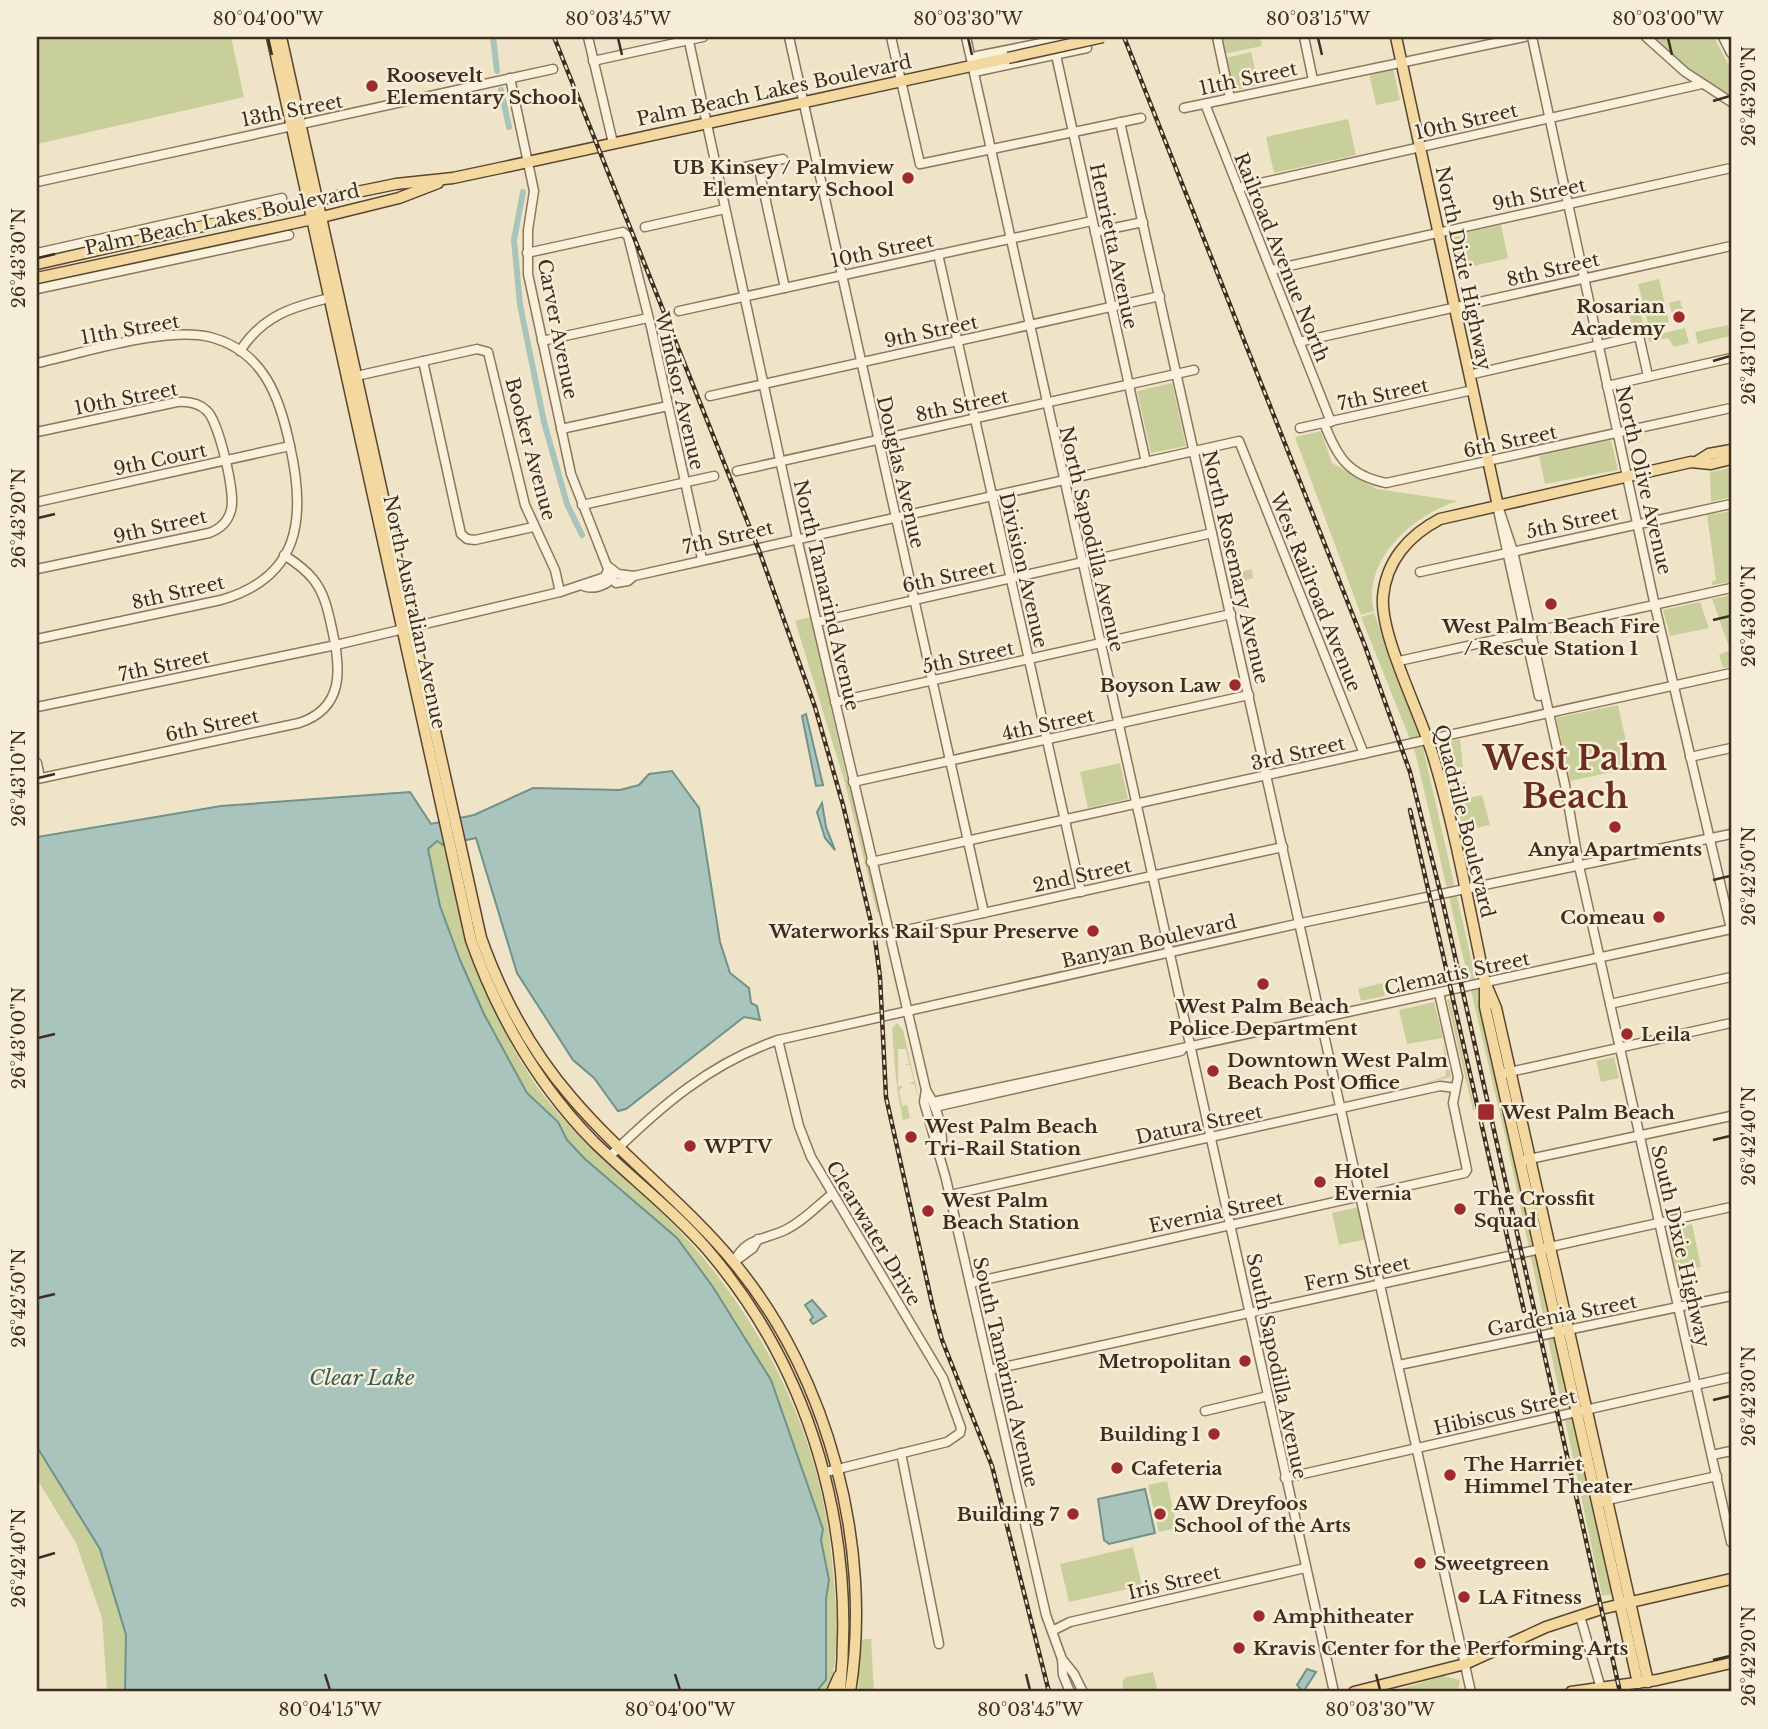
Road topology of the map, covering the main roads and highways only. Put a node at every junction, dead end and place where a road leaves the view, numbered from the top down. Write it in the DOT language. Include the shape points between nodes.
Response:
graph roads {
  1 [pos="272,37"];
  2 [pos="281,37"];
  3 [pos="1103,37"];
  4 [pos="1396,37"];
  5 [pos="296,125"];
  6 [pos="453,178"];
  7 [pos="313,201"];
  8 [pos="317,218"];
  9 [pos="127,244"];
  10 [pos="130,257"];
  11 [pos="37,264"];
  12 [pos="37,278"];
  13 [pos="1731,450"];
  14 [pos="1731,459"];
  15 [pos="1698,461"];
  16 [pos="1498,506"];
  17 [pos="469,914"];
  18 [pos="734,1262"];
  19 [pos="723,1269"];
  20 [pos="831,1471"];
  21 [pos="1731,1578"];
  22 [pos="1625,1603"];
  23 [pos="1731,1663"];
  24 [pos="842,1669"];
  25 [pos="1643,1682"];
  26 [pos="1601,1691"];
  27 [pos="832,1692"];
  28 [pos="840,1692"];
  29 [pos="852,1692"];
  30 [pos="1354,1692"];
  31 [pos="1571,1692"];
  1 -- 5 [label="main road, North Australian Avenue"];
  2 -- 5 [label="main road, North Australian Avenue"];
  3 -- 6 [label="main road, Palm Beach Lakes Boulevard, bridge"];
  4 -- 16 [label="main road, North Dixie Highway"];
  5 -- 7 [label="main road, North Australian Avenue"];
  6 -- 7 [label="main road, Palm Beach Lakes Boulevard"];
  6 -- 8 [label="main road, Palm Beach Lakes Boulevard" via="399,198"];
  7 -- 8 [label="main road, North Australian Avenue"];
  7 -- 9 [label="main road, Palm Beach Lakes Boulevard" via="237,213"];
  8 -- 10 [label="main road, Palm Beach Lakes Boulevard"];
  8 -- 17 [label="main road, North Australian Avenue"];
  9 -- 10 [label="main road"];
  9 -- 11 [label="main road, Palm Beach Lakes Boulevard"];
  10 -- 12 [label="main road, Palm Beach Lakes Boulevard"];
  13 -- 15 [label="main road"];
  14 -- 15 [label="main road" via="1711,464"];
  15 -- 16 [label="main road"];
  16 -- 22 [label="main road, Quadrille Boulevard" via="1440,519 1415,535 1395,558 1384,590 1385,620 1428,739 1465,890 1485,982 1485,1007 1505,1073"];
  17 -- 18 [label="main road, North Australian Avenue" via="520,1027 561,1085"];
  17 -- 19 [label="main road, North Australian Avenue" via="488,985 522,1052 562,1107"];
  18 -- 19 [label="main road"];
  18 -- 20 [label="main road, North Australian Avenue" via="771,1315 798,1367"];
  19 -- 20 [label="main road, North Australian Avenue" via="745,1297 784,1367"];
  20 -- 24 [label="main road" via="840,1553"];
  20 -- 29 [label="main road" via="852,1555"];
  21 -- 22 [label="main road"];
  22 -- 25 [label="main road, Quadrille Boulevard"];
  22 -- 30 [label="main road" via="1546,1627 1465,1664"];
  23 -- 25 [label="main road"];
  24 -- 27 [label="main road"];
  24 -- 28 [label="main road"];
  25 -- 26 [label="main road"];
  26 -- 31 [label="main road"];
}
